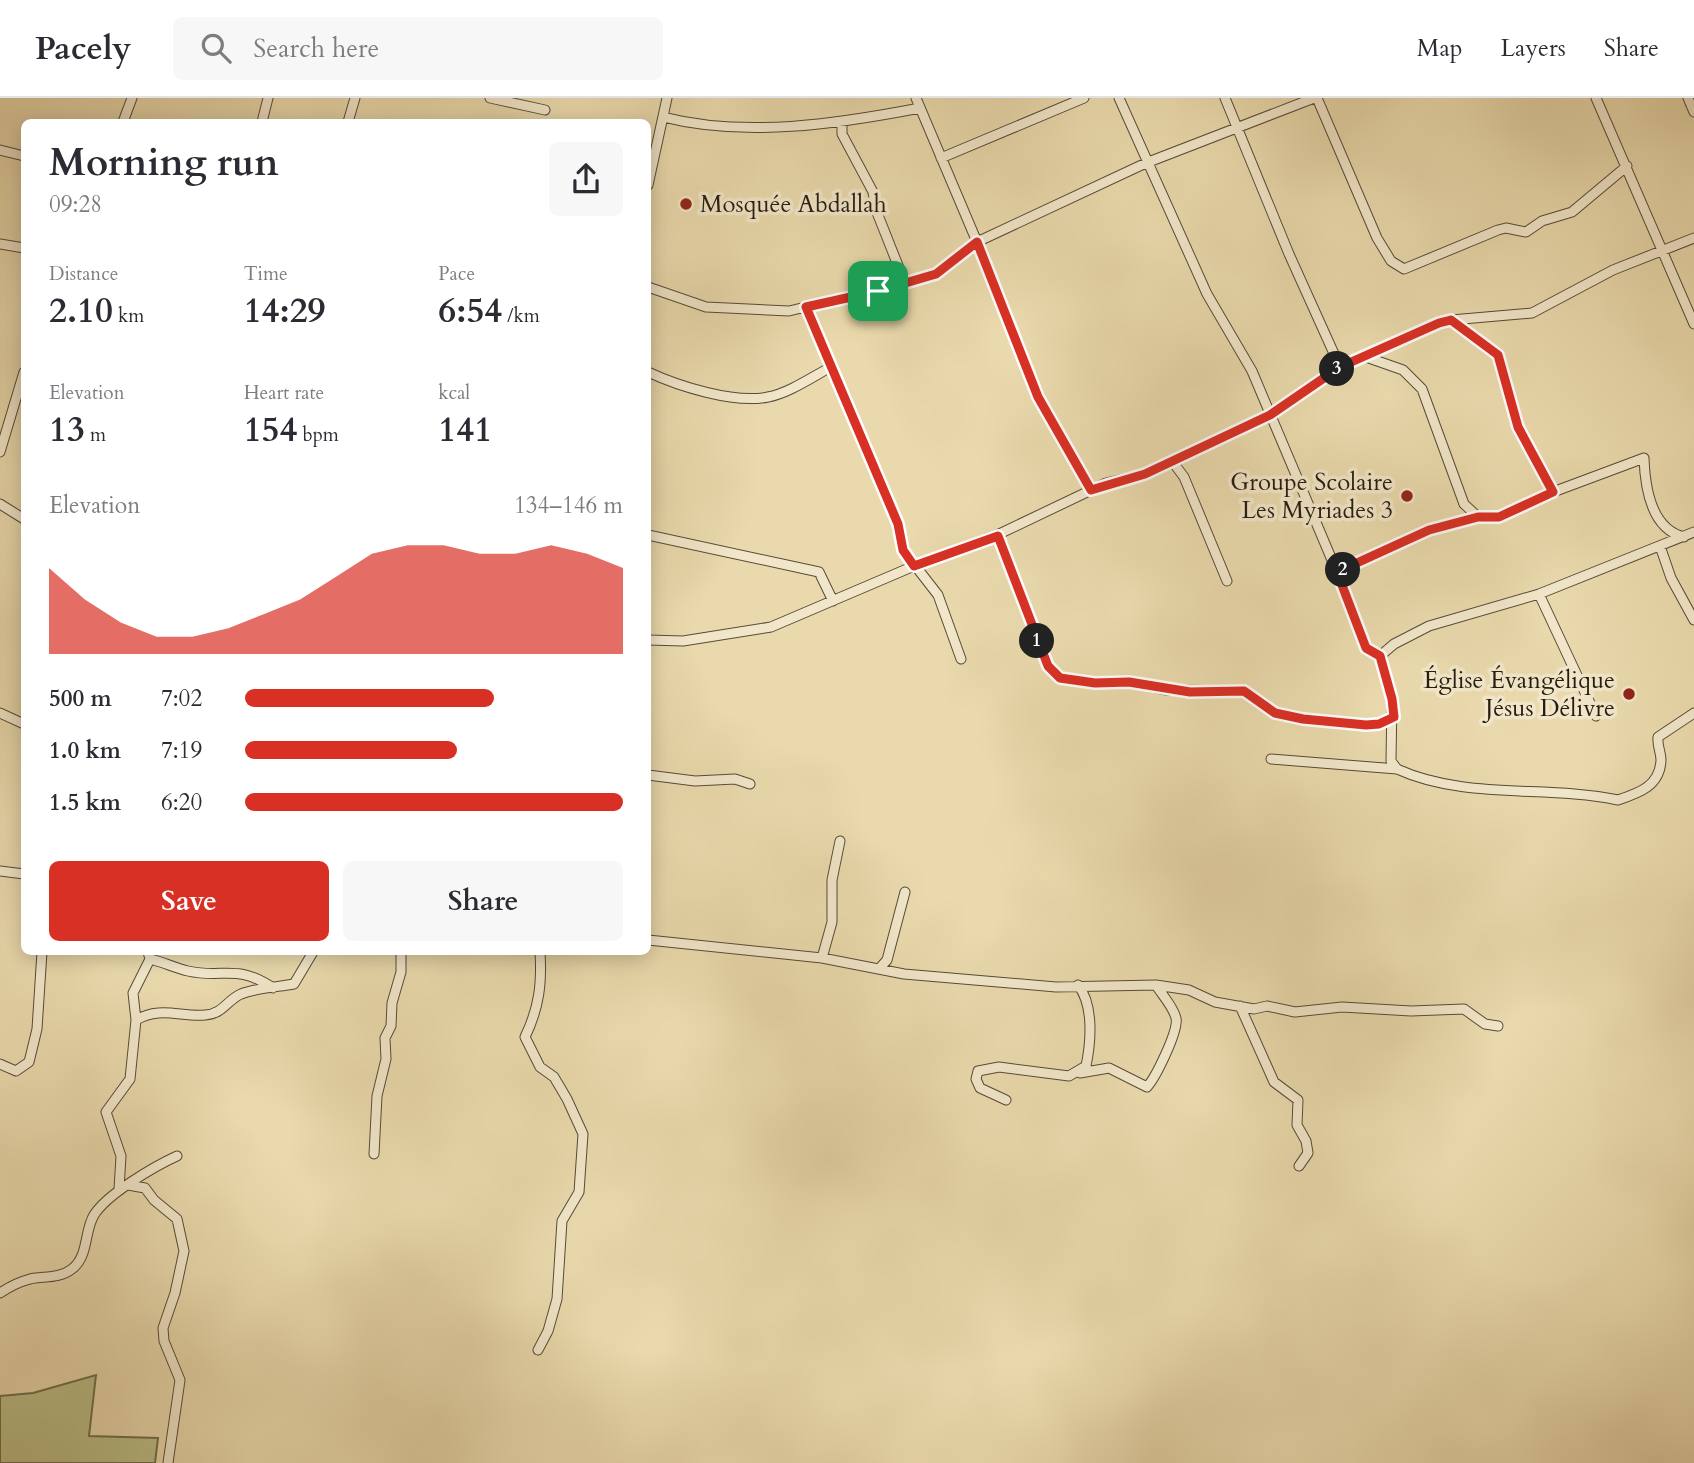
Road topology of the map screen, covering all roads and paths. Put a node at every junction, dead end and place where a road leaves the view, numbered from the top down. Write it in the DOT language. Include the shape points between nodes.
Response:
graph roads {
  1 [pos="132,98"];
  2 [pos="268,98"];
  3 [pos="355,98"];
  4 [pos="490,98"];
  5 [pos="667,98"];
  6 [pos="916,98"];
  7 [pos="1084,98"];
  8 [pos="1119,98"];
  9 [pos="1225,98"];
  10 [pos="1315,98"];
  11 [pos="1596,98"];
  12 [pos="1688,98"];
  13 [pos="920,108"];
  14 [pos="545,110"];
  15 [pos="1694,112"];
  16 [pos="663,117"];
  17 [pos="124,119"];
  18 [pos="263,119"];
  19 [pos="352,119"];
  20 [pos="842,121"];
  21 [pos="1236,130"];
  22 [pos="0,150"];
  23 [pos="21,155"];
  24 [pos="942,158"];
  25 [pos="1146,163"];
  26 [pos="1627,166"];
  27 [pos="651,171"];
  28 [pos="1694,238"];
  29 [pos="977,242"];
  30 [pos="0,244"];
  31 [pos="21,248"];
  32 [pos="1663,252"];
  33 [pos="905,284"];
  34 [pos="651,288"];
  35 [pos="806,307"];
  36 [pos="1451,320"];
  37 [pos="1694,324"];
  38 [pos="1366,357"];
  39 [pos="831,367"];
  40 [pos="1340,367"];
  41 [pos="651,373"];
  42 [pos="21,382"];
  43 [pos="1270,415"];
  44 [pos="0,452"];
  45 [pos="1172,461"];
  46 [pos="1091,490"];
  47 [pos="1553,492"];
  48 [pos="0,504"];
  49 [pos="21,517"];
  50 [pos="1478,517"];
  51 [pos="1694,532"];
  52 [pos="651,536"];
  53 [pos="998,536"];
  54 [pos="1684,537"];
  55 [pos="1660,546"];
  56 [pos="914,566"];
  57 [pos="1337,572"];
  58 [pos="1227,581"];
  59 [pos="1539,594"];
  60 [pos="833,601"];
  61 [pos="1694,620"];
  62 [pos="651,640"];
  63 [pos="1380,656"];
  64 [pos="961,659"];
  65 [pos="0,713"];
  66 [pos="1694,713"];
  67 [pos="1596,716"];
  68 [pos="1394,717"];
  69 [pos="21,723"];
  70 [pos="1271,759"];
  71 [pos="1396,769"];
  72 [pos="651,775"];
  73 [pos="750,783"];
  74 [pos="840,841"];
  75 [pos="0,871"];
  76 [pos="21,874"];
  77 [pos="905,892"];
  78 [pos="651,940"];
  79 [pos="42,955"];
  80 [pos="311,955"];
  81 [pos="401,955"];
  82 [pos="540,955"];
  83 [pos="149,956"];
  84 [pos="822,958"];
  85 [pos="879,969"];
  86 [pos="1078,985"];
  87 [pos="1156,985"];
  88 [pos="273,988"];
  89 [pos="1240,1006"];
  90 [pos="136,1020"];
  91 [pos="1498,1026"];
  92 [pos="0,1064"];
  93 [pos="1069,1076"];
  94 [pos="1006,1100"];
  95 [pos="374,1154"];
  96 [pos="177,1156"];
  97 [pos="1299,1166"];
  98 [pos="124,1187"];
  99 [pos="0,1293"];
  100 [pos="538,1350"];
  101 [pos="168,1463"];
  1 -- 17 [label="street"];
  2 -- 18 [label="street"];
  3 -- 19 [label="street"];
  4 -- 14 [label="street"];
  5 -- 16 [label="street"];
  6 -- 13 [label="street"];
  7 -- 24 [label="street"];
  8 -- 25 [label="street"];
  9 -- 21 [label="street"];
  10 -- 21 [label="street"];
  10 -- 26 [label="street" via="1377,238 1391,261 1404,269 1498,230 1526,232 1542,221 1572,212"];
  11 -- 26 [label="street"];
  12 -- 15 [label="street"];
  13 -- 20 [label="street"];
  13 -- 24 [label="street"];
  16 -- 20 [label="street" via="718,128"];
  16 -- 27 [label="street"];
  20 -- 33 [label="street" via="842,134 873,192"];
  21 -- 25 [label="street"];
  21 -- 40 [label="street"];
  22 -- 23 [label="street"];
  24 -- 29 [label="street"];
  25 -- 29 [label="street"];
  25 -- 43 [label="street"];
  26 -- 32 [label="street"];
  28 -- 32 [label="street"];
  29 -- 33 [label="street" via="936,274"];
  29 -- 46 [label="street" via="1038,397"];
  30 -- 31 [label="street"];
  32 -- 36 [label="street" via="1613,270 1532,313"];
  32 -- 37 [label="street"];
  33 -- 35 [label="street"];
  34 -- 35 [label="street" via="706,307 789,311"];
  35 -- 39 [label="street"];
  36 -- 38 [label="street"];
  36 -- 47 [label="street" via="1498,355 1518,427"];
  38 -- 40 [label="street"];
  38 -- 50 [label="street" via="1403,370 1422,389 1464,504"];
  39 -- 41 [label="street" via="770,397 748,399 722,396"];
  39 -- 56 [label="street" via="898,524 903,550"];
  40 -- 43 [label="street"];
  42 -- 44 [label="street"];
  43 -- 45 [label="street"];
  43 -- 57 [label="street"];
  45 -- 46 [label="street"];
  45 -- 58 [label="street" via="1184,477"];
  46 -- 53 [label="street"];
  47 -- 50 [label="street" via="1499,517"];
  47 -- 54 [label="street" via="1644,458 1649,498 1657,516 1672,534"];
  48 -- 49 [label="street"];
  50 -- 57 [label="street" via="1429,530"];
  51 -- 54 [label="street"];
  52 -- 60 [label="street" via="819,572"];
  53 -- 56 [label="street"];
  53 -- 68 [label="street" via="1048,666 1060,678 1129,682 1164,690 1244,691 1275,713 1303,719 1366,725"];
  54 -- 55 [label="street"];
  55 -- 59 [label="street"];
  55 -- 61 [label="street"];
  56 -- 60 [label="street"];
  56 -- 64 [label="street" via="938,595"];
  57 -- 63 [label="street" via="1366,648"];
  59 -- 63 [label="street" via="1429,626"];
  59 -- 67 [label="street"];
  60 -- 62 [label="street" via="771,627 683,641"];
  63 -- 68 [label="street"];
  65 -- 69 [label="street"];
  66 -- 71 [label="street" via="1658,737 1660,765 1652,785 1639,795 1618,800 1468,786"];
  68 -- 71 [label="street" via="1391,761"];
  70 -- 71 [label="street"];
  72 -- 73 [label="street"];
  74 -- 84 [label="street" via="832,880 832,922"];
  75 -- 76 [label="street"];
  77 -- 85 [label="street" via="887,960"];
  78 -- 84 [label="street"];
  79 -- 92 [label="street" via="37,1029 29,1062 16,1071"];
  80 -- 88 [label="street" via="294,984"];
  81 -- 95 [label="street" via="377,1096"];
  82 -- 100 [label="street" via="537,1014 525,1037 540,1067 554,1077 583,1134 579,1192 562,1220 557,1299"];
  83 -- 88 [label="street" via="188,971 238,971"];
  83 -- 90 [label="street" via="133,993"];
  84 -- 85 [label="street"];
  85 -- 86 [label="street" via="1005,983"];
  86 -- 87 [label="street"];
  86 -- 93 [label="street" via="1087,997 1089,1051 1086,1066"];
  87 -- 89 [label="street"];
  87 -- 93 [label="street" via="1177,1019 1156,1077 1147,1087 1109,1068"];
  88 -- 90 [label="street" via="239,994 221,1011 206,1015 164,1011"];
  89 -- 91 [label="street" via="1295,1012 1342,1007 1411,1012 1464,1009 1485,1024"];
  89 -- 97 [label="street" via="1274,1082 1298,1100 1297,1125 1308,1153"];
  90 -- 98 [label="street" via="130,1079 106,1112 121,1156"];
  93 -- 94 [label="street" via="999,1067 978,1071 980,1088"];
  96 -- 98 [label="street"];
  98 -- 99 [label="street" via="93,1216 74,1268 62,1275 27,1280"];
  98 -- 101 [label="street" via="145,1188 177,1219 184,1251 163,1328 180,1380"];
}
